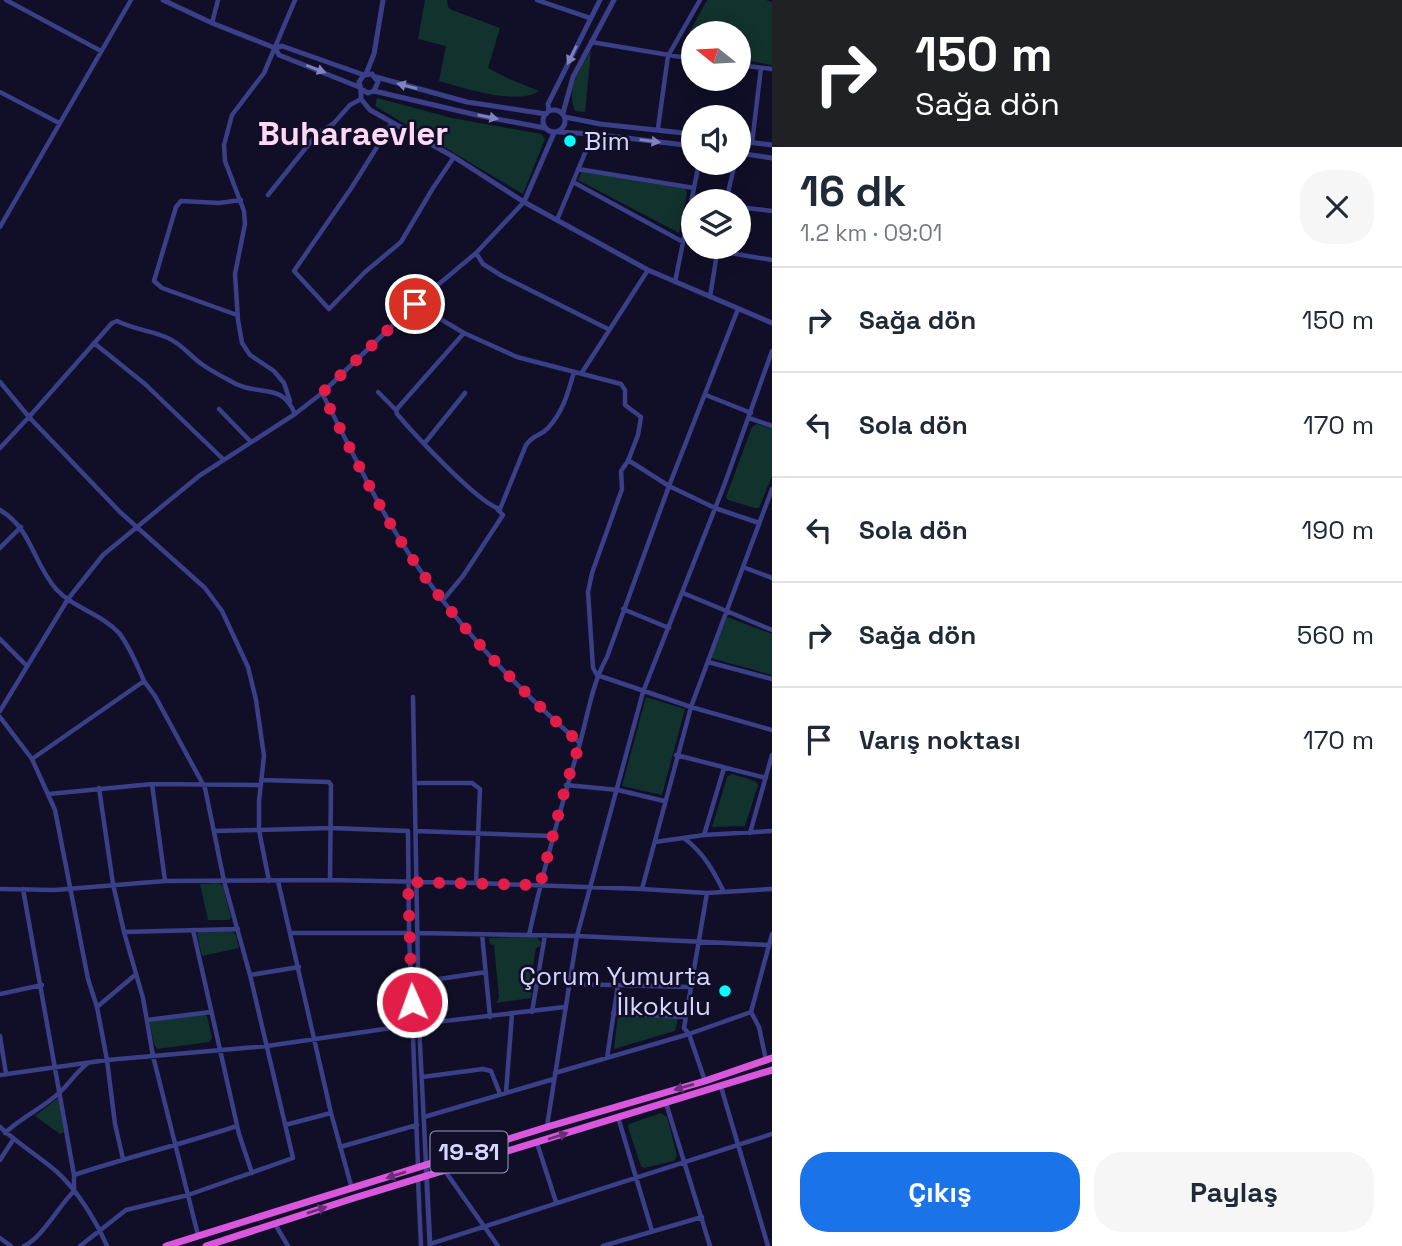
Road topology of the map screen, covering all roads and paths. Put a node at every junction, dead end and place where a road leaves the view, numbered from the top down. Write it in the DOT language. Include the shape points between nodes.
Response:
graph roads {
  1 [pos="6,0"];
  2 [pos="131,0"];
  3 [pos="163,0"];
  4 [pos="218,0"];
  5 [pos="295,0"];
  6 [pos="383,0"];
  7 [pos="537,0"];
  8 [pos="600,0"];
  9 [pos="614,0"];
  10 [pos="700,0"];
  11 [pos="590,18"];
  12 [pos="212,23"];
  13 [pos="602,23"];
  14 [pos="591,43"];
  15 [pos="274,48"];
  16 [pos="101,51"];
  17 [pos="374,54"];
  18 [pos="668,56"];
  19 [pos="681,58"];
  20 [pos="751,67"];
  21 [pos="761,68"];
  22 [pos="772,69"];
  23 [pos="365,74"];
  24 [pos="375,76"];
  25 [pos="360,88"];
  26 [pos="374,91"];
  27 [pos="0,92"];
  28 [pos="361,99"];
  29 [pos="547,112"];
  30 [pos="564,115"];
  31 [pos="59,123"];
  32 [pos="392,123"];
  33 [pos="545,128"];
  34 [pos="658,128"];
  35 [pos="556,132"];
  36 [pos="681,132"];
  37 [pos="593,134"];
  38 [pos="752,143"];
  39 [pos="681,145"];
  40 [pos="772,145"];
  41 [pos="751,155"];
  42 [pos="454,158"];
  43 [pos="772,158"];
  44 [pos="578,169"];
  45 [pos="697,175"];
  46 [pos="573,182"];
  47 [pos="694,188"];
  48 [pos="268,195"];
  49 [pos="240,200"];
  50 [pos="524,202"];
  51 [pos="751,208"];
  52 [pos="772,211"];
  53 [pos="556,220"];
  54 [pos="0,227"];
  55 [pos="681,241"];
  56 [pos="681,252"];
  57 [pos="476,253"];
  58 [pos="751,256"];
  59 [pos="716,259"];
  60 [pos="772,260"];
  61 [pos="648,270"];
  62 [pos="675,282"];
  63 [pos="710,297"];
  64 [pos="415,304"];
  65 [pos="738,309"];
  66 [pos="237,315"];
  67 [pos="772,323"];
  68 [pos="608,329"];
  69 [pos="464,333"];
  70 [pos="94,343"];
  71 [pos="772,351"];
  72 [pos="574,372"];
  73 [pos="581,374"];
  74 [pos="0,382"];
  75 [pos="378,392"];
  76 [pos="322,393"];
  77 [pos="465,393"];
  78 [pos="706,395"];
  79 [pos="290,402"];
  80 [pos="219,409"];
  81 [pos="396,410"];
  82 [pos="295,414"];
  83 [pos="750,415"];
  84 [pos="29,417"];
  85 [pos="772,426"];
  86 [pos="251,442"];
  87 [pos="424,444"];
  88 [pos="0,448"];
  89 [pos="224,460"];
  90 [pos="628,460"];
  91 [pos="669,486"];
  92 [pos="772,489"];
  93 [pos="496,508"];
  94 [pos="715,508"];
  95 [pos="0,510"];
  96 [pos="759,523"];
  97 [pos="136,526"];
  98 [pos="21,527"];
  99 [pos="0,548"];
  100 [pos="743,567"];
  101 [pos="772,578"];
  102 [pos="683,593"];
  103 [pos="68,599"];
  104 [pos="443,600"];
  105 [pos="623,609"];
  106 [pos="726,613"];
  107 [pos="669,628"];
  108 [pos="772,630"];
  109 [pos="0,639"];
  110 [pos="708,662"];
  111 [pos="27,666"];
  112 [pos="597,675"];
  113 [pos="772,680"];
  114 [pos="144,681"];
  115 [pos="643,692"];
  116 [pos="413,697"];
  117 [pos="691,707"];
  118 [pos="0,711"];
  119 [pos="0,717"];
  120 [pos="772,730"];
  121 [pos="580,743"];
  122 [pos="676,755"];
  123 [pos="772,755"];
  124 [pos="32,759"];
  125 [pos="724,768"];
  126 [pos="766,778"];
  127 [pos="152,783"];
  128 [pos="262,783"];
  129 [pos="415,783"];
  130 [pos="203,784"];
  131 [pos="566,785"];
  132 [pos="99,788"];
  133 [pos="618,789"];
  134 [pos="49,794"];
  135 [pos="664,801"];
  136 [pos="331,828"];
  137 [pos="259,830"];
  138 [pos="214,831"];
  139 [pos="416,831"];
  140 [pos="772,831"];
  141 [pos="478,833"];
  142 [pos="750,833"];
  143 [pos="704,835"];
  144 [pos="552,836"];
  145 [pos="685,839"];
  146 [pos="655,842"];
  147 [pos="330,880"];
  148 [pos="165,881"];
  149 [pos="224,881"];
  150 [pos="269,881"];
  151 [pos="278,881"];
  152 [pos="408,882"];
  153 [pos="417,882"];
  154 [pos="476,883"];
  155 [pos="113,884"];
  156 [pos="540,885"];
  157 [pos="591,887"];
  158 [pos="70,888"];
  159 [pos="0,889"];
  160 [pos="23,889"];
  161 [pos="642,889"];
  162 [pos="772,890"];
  163 [pos="724,892"];
  164 [pos="707,894"];
  165 [pos="238,929"];
  166 [pos="193,930"];
  167 [pos="124,932"];
  168 [pos="290,933"];
  169 [pos="409,933"];
  170 [pos="419,933"];
  171 [pos="482,934"];
  172 [pos="772,934"];
  173 [pos="529,935"];
  174 [pos="545,935"];
  175 [pos="577,936"];
  176 [pos="699,941"];
  177 [pos="769,945"];
  178 [pos="299,967"];
  179 [pos="486,972"];
  180 [pos="135,975"];
  181 [pos="250,975"];
  182 [pos="419,982"];
  183 [pos="41,985"];
  184 [pos="568,985"];
  185 [pos="618,985"];
  186 [pos="691,988"];
  187 [pos="0,994"];
  188 [pos="97,1007"];
  189 [pos="565,1007"];
  190 [pos="211,1012"];
  191 [pos="533,1012"];
  192 [pos="751,1012"];
  193 [pos="613,1013"];
  194 [pos="512,1014"];
  195 [pos="490,1017"];
  196 [pos="685,1017"];
  197 [pos="147,1020"];
  198 [pos="416,1024"];
  199 [pos="690,1034"];
  200 [pos="0,1036"];
  201 [pos="314,1040"];
  202 [pos="267,1046"];
  203 [pos="219,1049"];
  204 [pos="153,1056"];
  205 [pos="607,1058"];
  206 [pos="769,1059"];
  207 [pos="107,1060"];
  208 [pos="88,1063"];
  209 [pos="57,1068"];
  210 [pos="772,1070"];
  211 [pos="3,1074"];
  212 [pos="554,1076"];
  213 [pos="422,1077"];
  214 [pos="705,1081"];
  215 [pos="721,1087"];
  216 [pos="61,1092"];
  217 [pos="503,1093"];
  218 [pos="666,1103"];
  219 [pos="331,1113"];
  220 [pos="424,1117"];
  221 [pos="618,1117"];
  222 [pos="285,1125"];
  223 [pos="416,1125"];
  224 [pos="237,1126"];
  225 [pos="0,1127"];
  226 [pos="547,1127"];
  227 [pos="5,1133"];
  228 [pos="772,1134"];
  229 [pos="13,1140"];
  230 [pos="537,1143"];
  231 [pos="177,1146"];
  232 [pos="341,1147"];
  233 [pos="737,1147"];
  234 [pos="123,1159"];
  235 [pos="0,1160"];
  236 [pos="686,1163"];
  237 [pos="422,1166"];
  238 [pos="446,1171"];
  239 [pos="252,1172"];
  240 [pos="74,1175"];
  241 [pos="427,1177"];
  242 [pos="638,1178"];
  243 [pos="418,1180"];
  244 [pos="352,1189"];
  245 [pos="74,1191"];
  246 [pos="188,1195"];
  247 [pos="556,1203"];
  248 [pos="702,1217"];
  249 [pos="274,1224"];
  250 [pos="485,1227"];
  251 [pos="101,1231"];
  252 [pos="652,1231"];
  253 [pos="198,1236"];
  254 [pos="0,1238"];
  255 [pos="630,1238"];
  256 [pos="430,1245"];
  257 [pos="11,1246"];
  258 [pos="24,1246"];
  259 [pos="80,1246"];
  260 [pos="107,1246"];
  261 [pos="166,1246"];
  262 [pos="206,1246"];
  263 [pos="288,1246"];
  264 [pos="421,1246"];
  265 [pos="498,1246"];
  266 [pos="603,1246"];
  267 [pos="632,1246"];
  268 [pos="710,1246"];
  269 [pos="768,1246"];
  1 -- 16 [label="street"];
  2 -- 16 [label="street"];
  3 -- 12 [label="street"];
  4 -- 12 [label="street"];
  5 -- 15 [label="street"];
  6 -- 17 [label="street"];
  7 -- 11 [label="street"];
  8 -- 11 [label="street"];
  9 -- 13 [label="street"];
  10 -- 18 [label="street"];
  11 -- 13 [label="street"];
  11 -- 29 [label="street, one-way"];
  12 -- 15 [label="street"];
  13 -- 14 [label="street"];
  14 -- 18 [label="street"];
  14 -- 30 [label="street" via="573,77"];
  15 -- 23 [label="street" via="282,46"];
  15 -- 25 [label="street, one-way" via="279,55"];
  15 -- 49 [label="street" via="264,74 232,115 226,131 225,161"];
  16 -- 31 [label="street"];
  17 -- 23 [label="street"];
  17 -- 24 [label="street"];
  18 -- 19 [label="street"];
  18 -- 34 [label="street"];
  20 -- 21 [label="street"];
  21 -- 22 [label="street"];
  21 -- 38 [label="street"];
  23 -- 24 [label="street"];
  23 -- 25 [label="street"];
  24 -- 26 [label="street" via="378,84"];
  29 -- 24 [label="street, one-way" via="467,102"];
  25 -- 26 [label="street"];
  25 -- 28 [label="street"];
  26 -- 33 [label="street, one-way"];
  27 -- 31 [label="street"];
  28 -- 32 [label="street"];
  28 -- 48 [label="street" via="317,134"];
  29 -- 30 [label="street" via="556,110"];
  29 -- 33 [label="street"];
  30 -- 34 [label="street" via="600,124"];
  30 -- 35 [label="street" via="565,124"];
  31 -- 54 [label="street"];
  32 -- 42 [label="street"];
  32 -- 42 [label="street" via="294,271 329,309 401,242"];
  33 -- 35 [label="street"];
  34 -- 36 [label="street"];
  35 -- 37 [label="street"];
  35 -- 50 [label="street"];
  37 -- 39 [label="street, one-way"];
  37 -- 44 [label="street"];
  38 -- 40 [label="street"];
  41 -- 43 [label="street"];
  42 -- 50 [label="street"];
  44 -- 46 [label="street"];
  44 -- 47 [label="street"];
  45 -- 47 [label="street"];
  46 -- 53 [label="street"];
  46 -- 55 [label="street"];
  49 -- 66 [label="street" via="245,224 235,274"];
  49 -- 66 [label="street" via="181,201 154,281 162,289"];
  50 -- 53 [label="street"];
  50 -- 57 [label="street"];
  51 -- 52 [label="street"];
  53 -- 61 [label="street"];
  56 -- 62 [label="street"];
  57 -- 64 [label="street"];
  57 -- 68 [label="street" via="483,264 502,276"];
  58 -- 60 [label="street"];
  59 -- 63 [label="street"];
  61 -- 62 [label="street"];
  61 -- 68 [label="street"];
  62 -- 63 [label="street"];
  63 -- 65 [label="street"];
  64 -- 69 [label="street"];
  64 -- 76 [label="street"];
  65 -- 67 [label="street"];
  65 -- 78 [label="street"];
  66 -- 79 [label="street" via="242,343 250,355 274,370"];
  68 -- 73 [label="street"];
  69 -- 72 [label="street" via="517,356"];
  69 -- 81 [label="street"];
  70 -- 79 [label="street" via="117,321 154,332 239,386 273,391"];
  70 -- 84 [label="street"];
  70 -- 89 [label="street" via="145,384"];
  71 -- 83 [label="street"];
  72 -- 73 [label="street"];
  72 -- 93 [label="street" via="564,407 545,432 532,436 500,509"];
  73 -- 90 [label="street" via="620,383 625,404 641,417"];
  74 -- 84 [label="street"];
  75 -- 81 [label="street"];
  76 -- 82 [label="street"];
  76 -- 104 [label="street" via="381,508"];
  77 -- 87 [label="street"];
  78 -- 83 [label="street"];
  78 -- 91 [label="street"];
  79 -- 82 [label="street"];
  80 -- 86 [label="street"];
  81 -- 87 [label="street"];
  82 -- 86 [label="street"];
  83 -- 85 [label="street"];
  83 -- 94 [label="street"];
  84 -- 88 [label="street"];
  84 -- 97 [label="street"];
  86 -- 89 [label="street"];
  87 -- 93 [label="street"];
  89 -- 97 [label="street"];
  90 -- 91 [label="street"];
  90 -- 112 [label="street" via="621,471 622,489 588,592"];
  91 -- 94 [label="street"];
  91 -- 105 [label="street"];
  92 -- 96 [label="street"];
  93 -- 104 [label="street" via="503,515"];
  94 -- 96 [label="street"];
  94 -- 102 [label="street"];
  95 -- 98 [label="street"];
  96 -- 100 [label="street"];
  97 -- 103 [label="street" via="103,555"];
  97 -- 128 [label="street" via="205,588 228,624 248,667 256,700 264,756"];
  98 -- 99 [label="street"];
  98 -- 103 [label="street" via="48,579"];
  100 -- 101 [label="street"];
  100 -- 106 [label="street"];
  102 -- 106 [label="street"];
  102 -- 107 [label="street"];
  103 -- 111 [label="street"];
  103 -- 114 [label="street" via="117,631"];
  104 -- 121 [label="street" via="530,698"];
  105 -- 107 [label="street"];
  105 -- 112 [label="street"];
  106 -- 108 [label="street"];
  106 -- 110 [label="street"];
  107 -- 115 [label="street"];
  109 -- 111 [label="street"];
  110 -- 113 [label="street"];
  110 -- 117 [label="street"];
  111 -- 118 [label="street"];
  112 -- 115 [label="street"];
  112 -- 121 [label="street"];
  114 -- 124 [label="street"];
  114 -- 130 [label="street"];
  115 -- 117 [label="street"];
  115 -- 133 [label="street"];
  116 -- 129 [label="street"];
  117 -- 120 [label="street"];
  117 -- 122 [label="street"];
  119 -- 124 [label="street"];
  121 -- 131 [label="street"];
  122 -- 125 [label="street"];
  122 -- 135 [label="street"];
  123 -- 126 [label="street"];
  124 -- 134 [label="street"];
  125 -- 126 [label="street"];
  125 -- 143 [label="street"];
  126 -- 142 [label="street"];
  127 -- 130 [label="street"];
  127 -- 132 [label="street"];
  127 -- 148 [label="street"];
  128 -- 130 [label="street"];
  128 -- 136 [label="street" via="329,782"];
  128 -- 137 [label="street"];
  129 -- 139 [label="street"];
  129 -- 141 [label="street" via="472,783 480,789"];
  130 -- 138 [label="street"];
  131 -- 133 [label="street"];
  131 -- 144 [label="street"];
  132 -- 134 [label="street"];
  132 -- 155 [label="street"];
  133 -- 135 [label="street"];
  133 -- 157 [label="street"];
  134 -- 158 [label="street"];
  135 -- 146 [label="street"];
  136 -- 137 [label="street"];
  136 -- 147 [label="street"];
  136 -- 152 [label="street" via="408,831"];
  137 -- 138 [label="street"];
  137 -- 150 [label="street"];
  138 -- 149 [label="street"];
  139 -- 141 [label="street"];
  139 -- 153 [label="street"];
  140 -- 142 [label="street"];
  141 -- 144 [label="street"];
  141 -- 154 [label="street"];
  142 -- 143 [label="street"];
  143 -- 145 [label="street"];
  144 -- 156 [label="street"];
  145 -- 146 [label="street"];
  145 -- 163 [label="street" via="710,866"];
  146 -- 161 [label="street"];
  147 -- 151 [label="street"];
  147 -- 152 [label="street"];
  148 -- 149 [label="street"];
  148 -- 155 [label="street"];
  149 -- 150 [label="street"];
  149 -- 165 [label="street"];
  150 -- 151 [label="street"];
  151 -- 168 [label="street"];
  152 -- 153 [label="street"];
  152 -- 169 [label="street"];
  153 -- 154 [label="street"];
  153 -- 170 [label="street"];
  154 -- 156 [label="street"];
  155 -- 158 [label="street"];
  155 -- 167 [label="street"];
  156 -- 157 [label="street"];
  156 -- 173 [label="street"];
  157 -- 161 [label="street"];
  157 -- 175 [label="street"];
  158 -- 160 [label="street"];
  158 -- 188 [label="street"];
  159 -- 160 [label="street"];
  160 -- 183 [label="street"];
  161 -- 164 [label="street"];
  162 -- 163 [label="street"];
  163 -- 164 [label="street"];
  164 -- 176 [label="street"];
  165 -- 166 [label="street"];
  165 -- 181 [label="street"];
  166 -- 167 [label="street"];
  166 -- 190 [label="street"];
  167 -- 180 [label="street"];
  168 -- 169 [label="street"];
  168 -- 178 [label="street"];
  169 -- 198 [label="street"];
  170 -- 171 [label="street"];
  170 -- 182 [label="street"];
  171 -- 173 [label="street"];
  171 -- 179 [label="street"];
  172 -- 177 [label="street"];
  173 -- 174 [label="street"];
  174 -- 175 [label="street"];
  174 -- 191 [label="street"];
  175 -- 176 [label="street"];
  175 -- 184 [label="street"];
  176 -- 177 [label="street"];
  176 -- 186 [label="street"];
  177 -- 192 [label="street"];
  178 -- 181 [label="street"];
  178 -- 201 [label="street"];
  179 -- 182 [label="street"];
  179 -- 195 [label="street"];
  180 -- 188 [label="street"];
  180 -- 197 [label="street"];
  181 -- 202 [label="street"];
  182 -- 198 [label="street"];
  183 -- 187 [label="street"];
  183 -- 209 [label="street"];
  184 -- 185 [label="street"];
  184 -- 189 [label="street"];
  185 -- 186 [label="street"];
  185 -- 193 [label="street"];
  186 -- 196 [label="street"];
  188 -- 207 [label="street"];
  189 -- 191 [label="street"];
  189 -- 212 [label="street"];
  190 -- 197 [label="street"];
  190 -- 203 [label="street"];
  191 -- 194 [label="street"];
  192 -- 199 [label="street"];
  192 -- 206 [label="street"];
  193 -- 196 [label="street"];
  193 -- 205 [label="street"];
  194 -- 195 [label="street"];
  194 -- 217 [label="street"];
  195 -- 198 [label="street"];
  196 -- 199 [label="street" via="684,1028"];
  197 -- 204 [label="street"];
  198 -- 201 [label="street"];
  198 -- 213 [label="street"];
  198 -- 223 [label="street"];
  199 -- 205 [label="street"];
  199 -- 214 [label="street"];
  200 -- 211 [label="street"];
  201 -- 202 [label="street"];
  201 -- 219 [label="street"];
  202 -- 203 [label="street"];
  202 -- 222 [label="street"];
  203 -- 204 [label="street"];
  203 -- 224 [label="street"];
  204 -- 207 [label="street"];
  204 -- 231 [label="street"];
  205 -- 212 [label="street"];
  206 -- 214 [label="highway, 19-81"];
  207 -- 208 [label="street"];
  207 -- 234 [label="street"];
  208 -- 209 [label="street"];
  208 -- 216 [label="street"];
  209 -- 211 [label="street"];
  209 -- 216 [label="street"];
  210 -- 215 [label="highway, 19-81"];
  212 -- 217 [label="street"];
  212 -- 226 [label="street"];
  213 -- 217 [label="street" via="483,1069 491,1071"];
  213 -- 220 [label="street"];
  214 -- 226 [label="highway, 19-81, one-way"];
  215 -- 218 [label="highway, 19-81"];
  215 -- 233 [label="street"];
  216 -- 227 [label="street"];
  216 -- 240 [label="street"];
  217 -- 220 [label="street"];
  218 -- 221 [label="highway, 19-81"];
  218 -- 236 [label="street"];
  219 -- 222 [label="street"];
  219 -- 232 [label="street"];
  220 -- 237 [label="street"];
  230 -- 221 [label="highway, 19-81, one-way"];
  221 -- 242 [label="street"];
  222 -- 239 [label="street" via="293,1158"];
  223 -- 232 [label="street"];
  223 -- 237 [label="street"];
  224 -- 231 [label="street"];
  224 -- 239 [label="street"];
  225 -- 227 [label="street"];
  226 -- 237 [label="highway, 19-81"];
  227 -- 229 [label="street"];
  228 -- 233 [label="street"];
  229 -- 235 [label="street"];
  229 -- 245 [label="street" via="58,1172"];
  230 -- 238 [label="highway, 19-81"];
  230 -- 247 [label="street"];
  231 -- 234 [label="street"];
  231 -- 246 [label="street"];
  232 -- 244 [label="street"];
  233 -- 236 [label="street"];
  233 -- 269 [label="street"];
  234 -- 240 [label="street"];
  236 -- 242 [label="street"];
  236 -- 248 [label="street"];
  237 -- 241 [label="street"];
  237 -- 244 [label="highway, 19-81, one-way"];
  238 -- 241 [label="highway, 19-81"];
  238 -- 250 [label="street"];
  239 -- 246 [label="street"];
  240 -- 245 [label="street"];
  241 -- 243 [label="highway, 19-81"];
  241 -- 256 [label="street"];
  242 -- 247 [label="street"];
  242 -- 252 [label="street"];
  249 -- 243 [label="highway, 19-81, one-way"];
  243 -- 264 [label="street"];
  244 -- 253 [label="highway, 19-81"];
  245 -- 251 [label="street"];
  245 -- 258 [label="street" via="40,1235"];
  246 -- 251 [label="street" via="126,1210"];
  246 -- 253 [label="street"];
  247 -- 250 [label="street"];
  248 -- 252 [label="street"];
  248 -- 268 [label="street"];
  249 -- 262 [label="highway, 19-81"];
  249 -- 263 [label="street"];
  250 -- 256 [label="street"];
  250 -- 265 [label="street"];
  251 -- 259 [label="street"];
  251 -- 260 [label="street"];
  252 -- 255 [label="street"];
  253 -- 261 [label="highway, 19-81"];
  254 -- 257 [label="street"];
  255 -- 266 [label="street"];
  255 -- 267 [label="street"];
}
